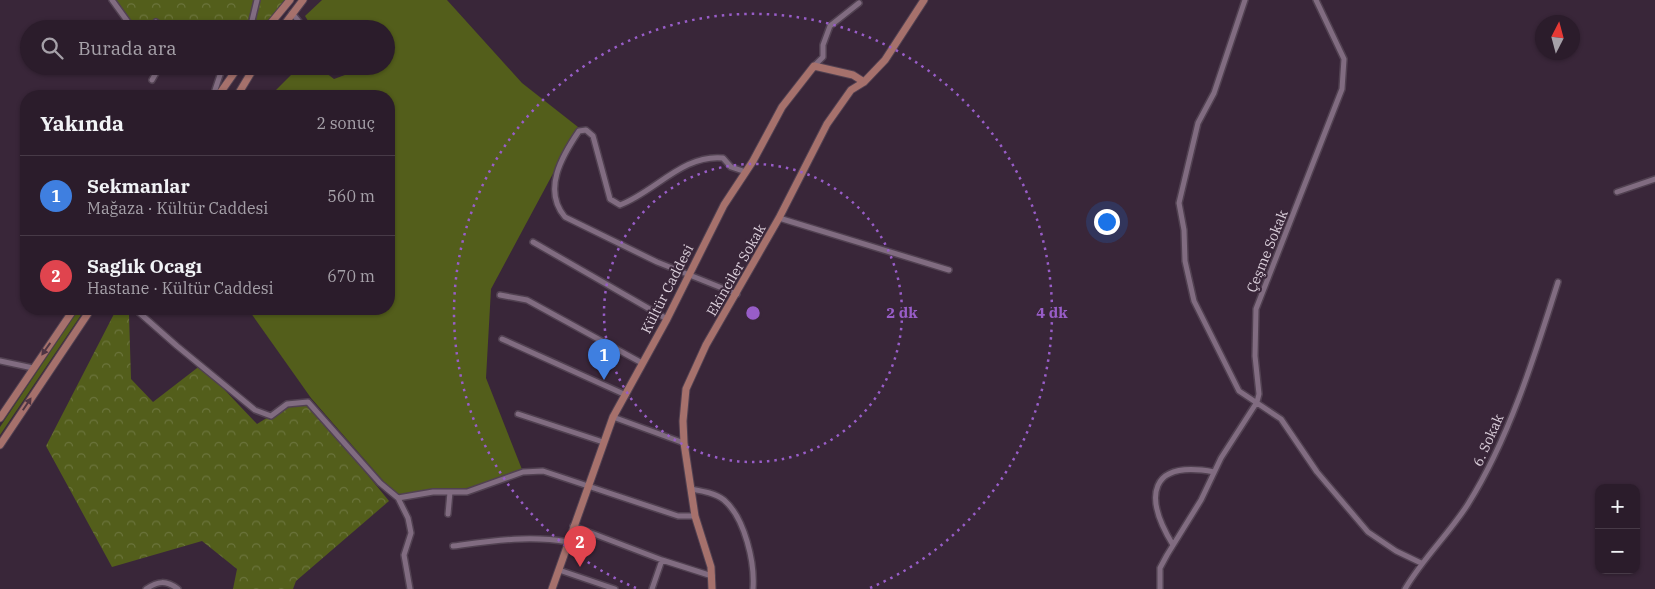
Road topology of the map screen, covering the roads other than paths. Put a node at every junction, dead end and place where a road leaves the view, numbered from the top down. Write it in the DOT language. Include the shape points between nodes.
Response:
graph roads {
  1 [pos="112,0"];
  2 [pos="257,0"];
  3 [pos="290,0"];
  4 [pos="303,0"];
  5 [pos="1245,0"];
  6 [pos="1316,0"];
  7 [pos="859,2"];
  8 [pos="923,2"];
  9 [pos="292,14"];
  10 [pos="126,20"];
  11 [pos="252,20"];
  12 [pos="273,20"];
  13 [pos="287,20"];
  14 [pos="297,20"];
  15 [pos="814,66"];
  16 [pos="155,75"];
  17 [pos="220,75"];
  18 [pos="233,75"];
  19 [pos="249,75"];
  20 [pos="152,80"];
  21 [pos="864,82"];
  22 [pos="215,90"];
  23 [pos="222,90"];
  24 [pos="240,90"];
  25 [pos="746,172"];
  26 [pos="1655,179"];
  27 [pos="1617,192"];
  28 [pos="779,218"];
  29 [pos="533,242"];
  30 [pos="949,270"];
  31 [pos="690,274"];
  32 [pos="1558,282"];
  33 [pos="737,294"];
  34 [pos="500,295"];
  35 [pos="70,315"];
  36 [pos="87,315"];
  37 [pos="144,315"];
  38 [pos="667,320"];
  39 [pos="502,339"];
  40 [pos="0,361"];
  41 [pos="642,363"];
  42 [pos="33,368"];
  43 [pos="626,395"];
  44 [pos="1257,402"];
  45 [pos="518,414"];
  46 [pos="613,417"];
  47 [pos="0,418"];
  48 [pos="602,442"];
  49 [pos="684,443"];
  50 [pos="0,445"];
  51 [pos="1214,472"];
  52 [pos="588,485"];
  53 [pos="691,489"];
  54 [pos="450,492"];
  55 [pos="398,498"];
  56 [pos="448,514"];
  57 [pos="695,516"];
  58 [pos="573,526"];
  59 [pos="568,542"];
  60 [pos="1173,544"];
  61 [pos="453,546"];
  62 [pos="662,560"];
  63 [pos="1421,563"];
  64 [pos="559,570"];
  65 [pos="712,576"];
  66 [pos="601,587"];
  67 [pos="710,588"];
  68 [pos="146,589"];
  69 [pos="178,589"];
  70 [pos="410,589"];
  71 [pos="552,589"];
  72 [pos="615,589"];
  73 [pos="652,589"];
  74 [pos="753,589"];
  75 [pos="1160,589"];
  76 [pos="1404,589"];
  1 -- 10 [label="street"];
  2 -- 11 [label="street"];
  3 -- 12 [label="street"];
  4 -- 9 [label="street"];
  5 -- 44 [label="street" via="1214,93 1198,123 1178,203 1194,301 1234,386"];
  6 -- 44 [label="street, Çeşme Sokak" via="1342,53 1344,81 1301,199 1260,294 1256,309"];
  7 -- 15 [label="street" via="830,26 823,57"];
  8 -- 21 [label="street, Ekinciler Sokak" via="885,60"];
  9 -- 13 [label="street"];
  9 -- 14 [label="street"];
  15 -- 21 [label="street" via="853,75"];
  15 -- 25 [label="street, Kültür Caddesi" via="782,107"];
  16 -- 20 [label="street"];
  17 -- 22 [label="street"];
  18 -- 23 [label="street"];
  19 -- 24 [label="street"];
  21 -- 28 [label="street, Ekinciler Sokak" via="851,90 827,124"];
  25 -- 31 [label="street, Kültür Caddesi" via="724,205"];
  25 -- 31 [label="street" via="731,167 723,158 708,156 683,167 637,198 620,205 610,199 606,190 593,136 586,130 579,131 572,141 554,177 556,206 565,217 657,262"];
  26 -- 27 [label="street"];
  28 -- 30 [label="street"];
  28 -- 33 [label="street, Ekinciler Sokak"];
  29 -- 38 [label="street"];
  31 -- 33 [label="street"];
  31 -- 38 [label="street, Kültür Caddesi"];
  32 -- 63 [label="street, 6. Sokak" via="1513,413 1491,464 1467,505"];
  33 -- 49 [label="street, Ekinciler Sokak" via="706,345 686,389"];
  34 -- 41 [label="street" via="527,300"];
  35 -- 42 [label="street, one-way"];
  50 -- 36 [label="street, one-way"];
  37 -- 55 [label="street" via="255,410 271,416 287,404 308,402 380,483"];
  38 -- 41 [label="street, Kültür Caddesi"];
  39 -- 43 [label="street"];
  40 -- 42 [label="street"];
  41 -- 43 [label="street, Kültür Caddesi"];
  42 -- 47 [label="street"];
  43 -- 46 [label="street, Kültür Caddesi"];
  44 -- 51 [label="street"];
  44 -- 63 [label="street" via="1281,419 1317,472 1368,532"];
  45 -- 48 [label="street"];
  46 -- 48 [label="street, Kültür Caddesi"];
  46 -- 49 [label="street"];
  48 -- 52 [label="street, Kültür Caddesi"];
  49 -- 53 [label="street, Ekinciler Sokak"];
  51 -- 60 [label="street"];
  51 -- 60 [label="street" via="1181,470 1167,476 1158,486 1154,499 1158,516"];
  52 -- 54 [label="street" via="543,471 523,472 467,492"];
  52 -- 57 [label="street" via="678,516"];
  52 -- 58 [label="street, Kültür Caddesi"];
  53 -- 57 [label="street, Ekinciler Sokak"];
  53 -- 74 [label="street" via="714,495 729,507 748,546"];
  54 -- 55 [label="street"];
  54 -- 56 [label="street"];
  55 -- 70 [label="street" via="411,533 404,555"];
  57 -- 65 [label="street, Ekinciler Sokak"];
  58 -- 59 [label="street, Kültür Caddesi"];
  58 -- 62 [label="street"];
  59 -- 61 [label="street" via="547,538"];
  59 -- 64 [label="street, Kültür Caddesi"];
  60 -- 75 [label="street" via="1160,568"];
  62 -- 65 [label="street"];
  62 -- 73 [label="street"];
  63 -- 76 [label="street, 6. Sokak"];
  64 -- 66 [label="street"];
  64 -- 71 [label="street, Kültür Caddesi"];
  65 -- 67 [label="street, Ekinciler Sokak"];
  66 -- 72 [label="street"];
  68 -- 69 [label="street" via="156,582 168,582"];
}
